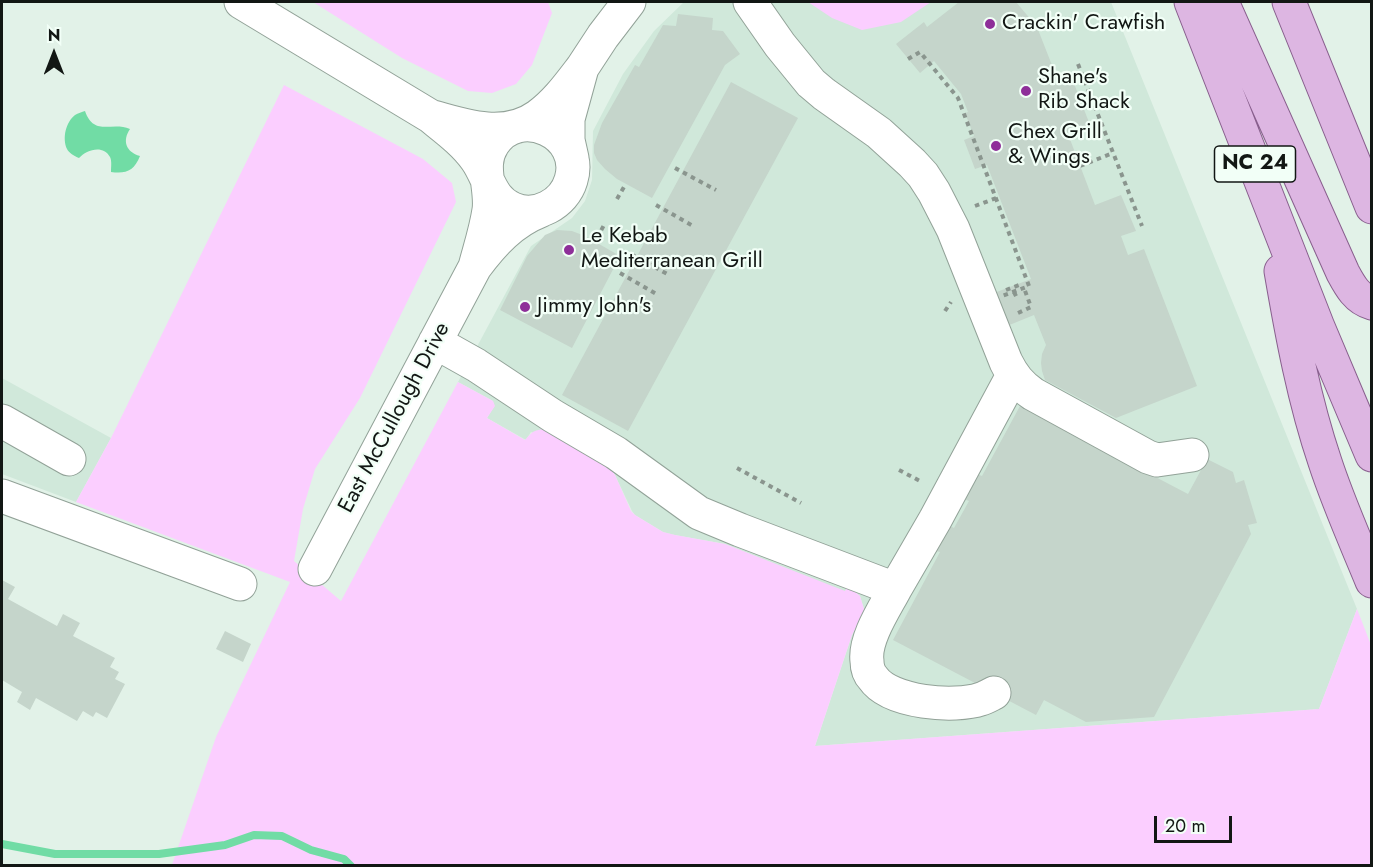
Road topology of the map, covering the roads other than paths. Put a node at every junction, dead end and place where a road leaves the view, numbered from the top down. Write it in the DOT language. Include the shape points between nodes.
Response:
graph roads {
  1 [pos="241,2"];
  2 [pos="629,2"];
  3 [pos="750,2"];
  4 [pos="1191,2"];
  5 [pos="1222,2"];
  6 [pos="1274,2"];
  7 [pos="1289,2"];
  8 [pos="1305,45"];
  9 [pos="582,68"];
  10 [pos="430,116"];
  11 [pos="515,127"];
  12 [pos="572,158"];
  13 [pos="488,183"];
  14 [pos="1371,207"];
  15 [pos="540,211"];
  16 [pos="1274,215"];
  17 [pos="475,267"];
  18 [pos="1371,303"];
  19 [pos="435,342"];
  20 [pos="1013,375"];
  21 [pos="2,421"];
  22 [pos="1192,455"];
  23 [pos="1371,455"];
  24 [pos="69,459"];
  25 [pos="2,496"];
  26 [pos="315,569"];
  27 [pos="1371,581"];
  28 [pos="240,584"];
  29 [pos="895,589"];
  30 [pos="994,693"];
  1 -- 10 [label="street"];
  2 -- 9 [label="street, East McCullough Drive"];
  3 -- 20 [label="street" via="811,83 879,133 923,175 953,229"];
  4 -- 16 [label="main road, NC 24"];
  5 -- 18 [label="main road" via="1343,273 1356,294"];
  6 -- 8 [label="main road"];
  7 -- 8 [label="main road"];
  8 -- 14 [label="main road"];
  9 -- 11 [label="street, East McCullough Drive" via="549,107"];
  9 -- 12 [label="street, East McCullough Drive" via="568,119"];
  10 -- 11 [label="street" via="475,128"];
  10 -- 13 [label="street" via="469,150"];
  11 -- 12 [label="street" via="536,125 549,130 561,138"];
  11 -- 13 [label="street, East McCullough Drive" via="497,138 490,149 486,162"];
  12 -- 15 [label="street, East McCullough Drive" via="573,173 568,187 560,199"];
  13 -- 15 [label="street" via="498,200 511,208"];
  13 -- 17 [label="street, East McCullough Drive" via="489,209"];
  15 -- 17 [label="street, East McCullough Drive" via="510,227"];
  16 -- 23 [label="main road, NC 24"];
  16 -- 27 [label="main road" via="1302,383 1325,462"];
  17 -- 19 [label="street, East McCullough Drive"];
  19 -- 26 [label="street, East McCullough Drive"];
  19 -- 29 [label="street" via="616,453 699,513"];
  20 -- 22 [label="street" via="1033,394 1148,457 1157,460"];
  20 -- 29 [label="street"];
  21 -- 24 [label="street"];
  25 -- 28 [label="street"];
  29 -- 30 [label="street" via="867,650 872,678 887,691 903,697 944,704 982,699"];
}
